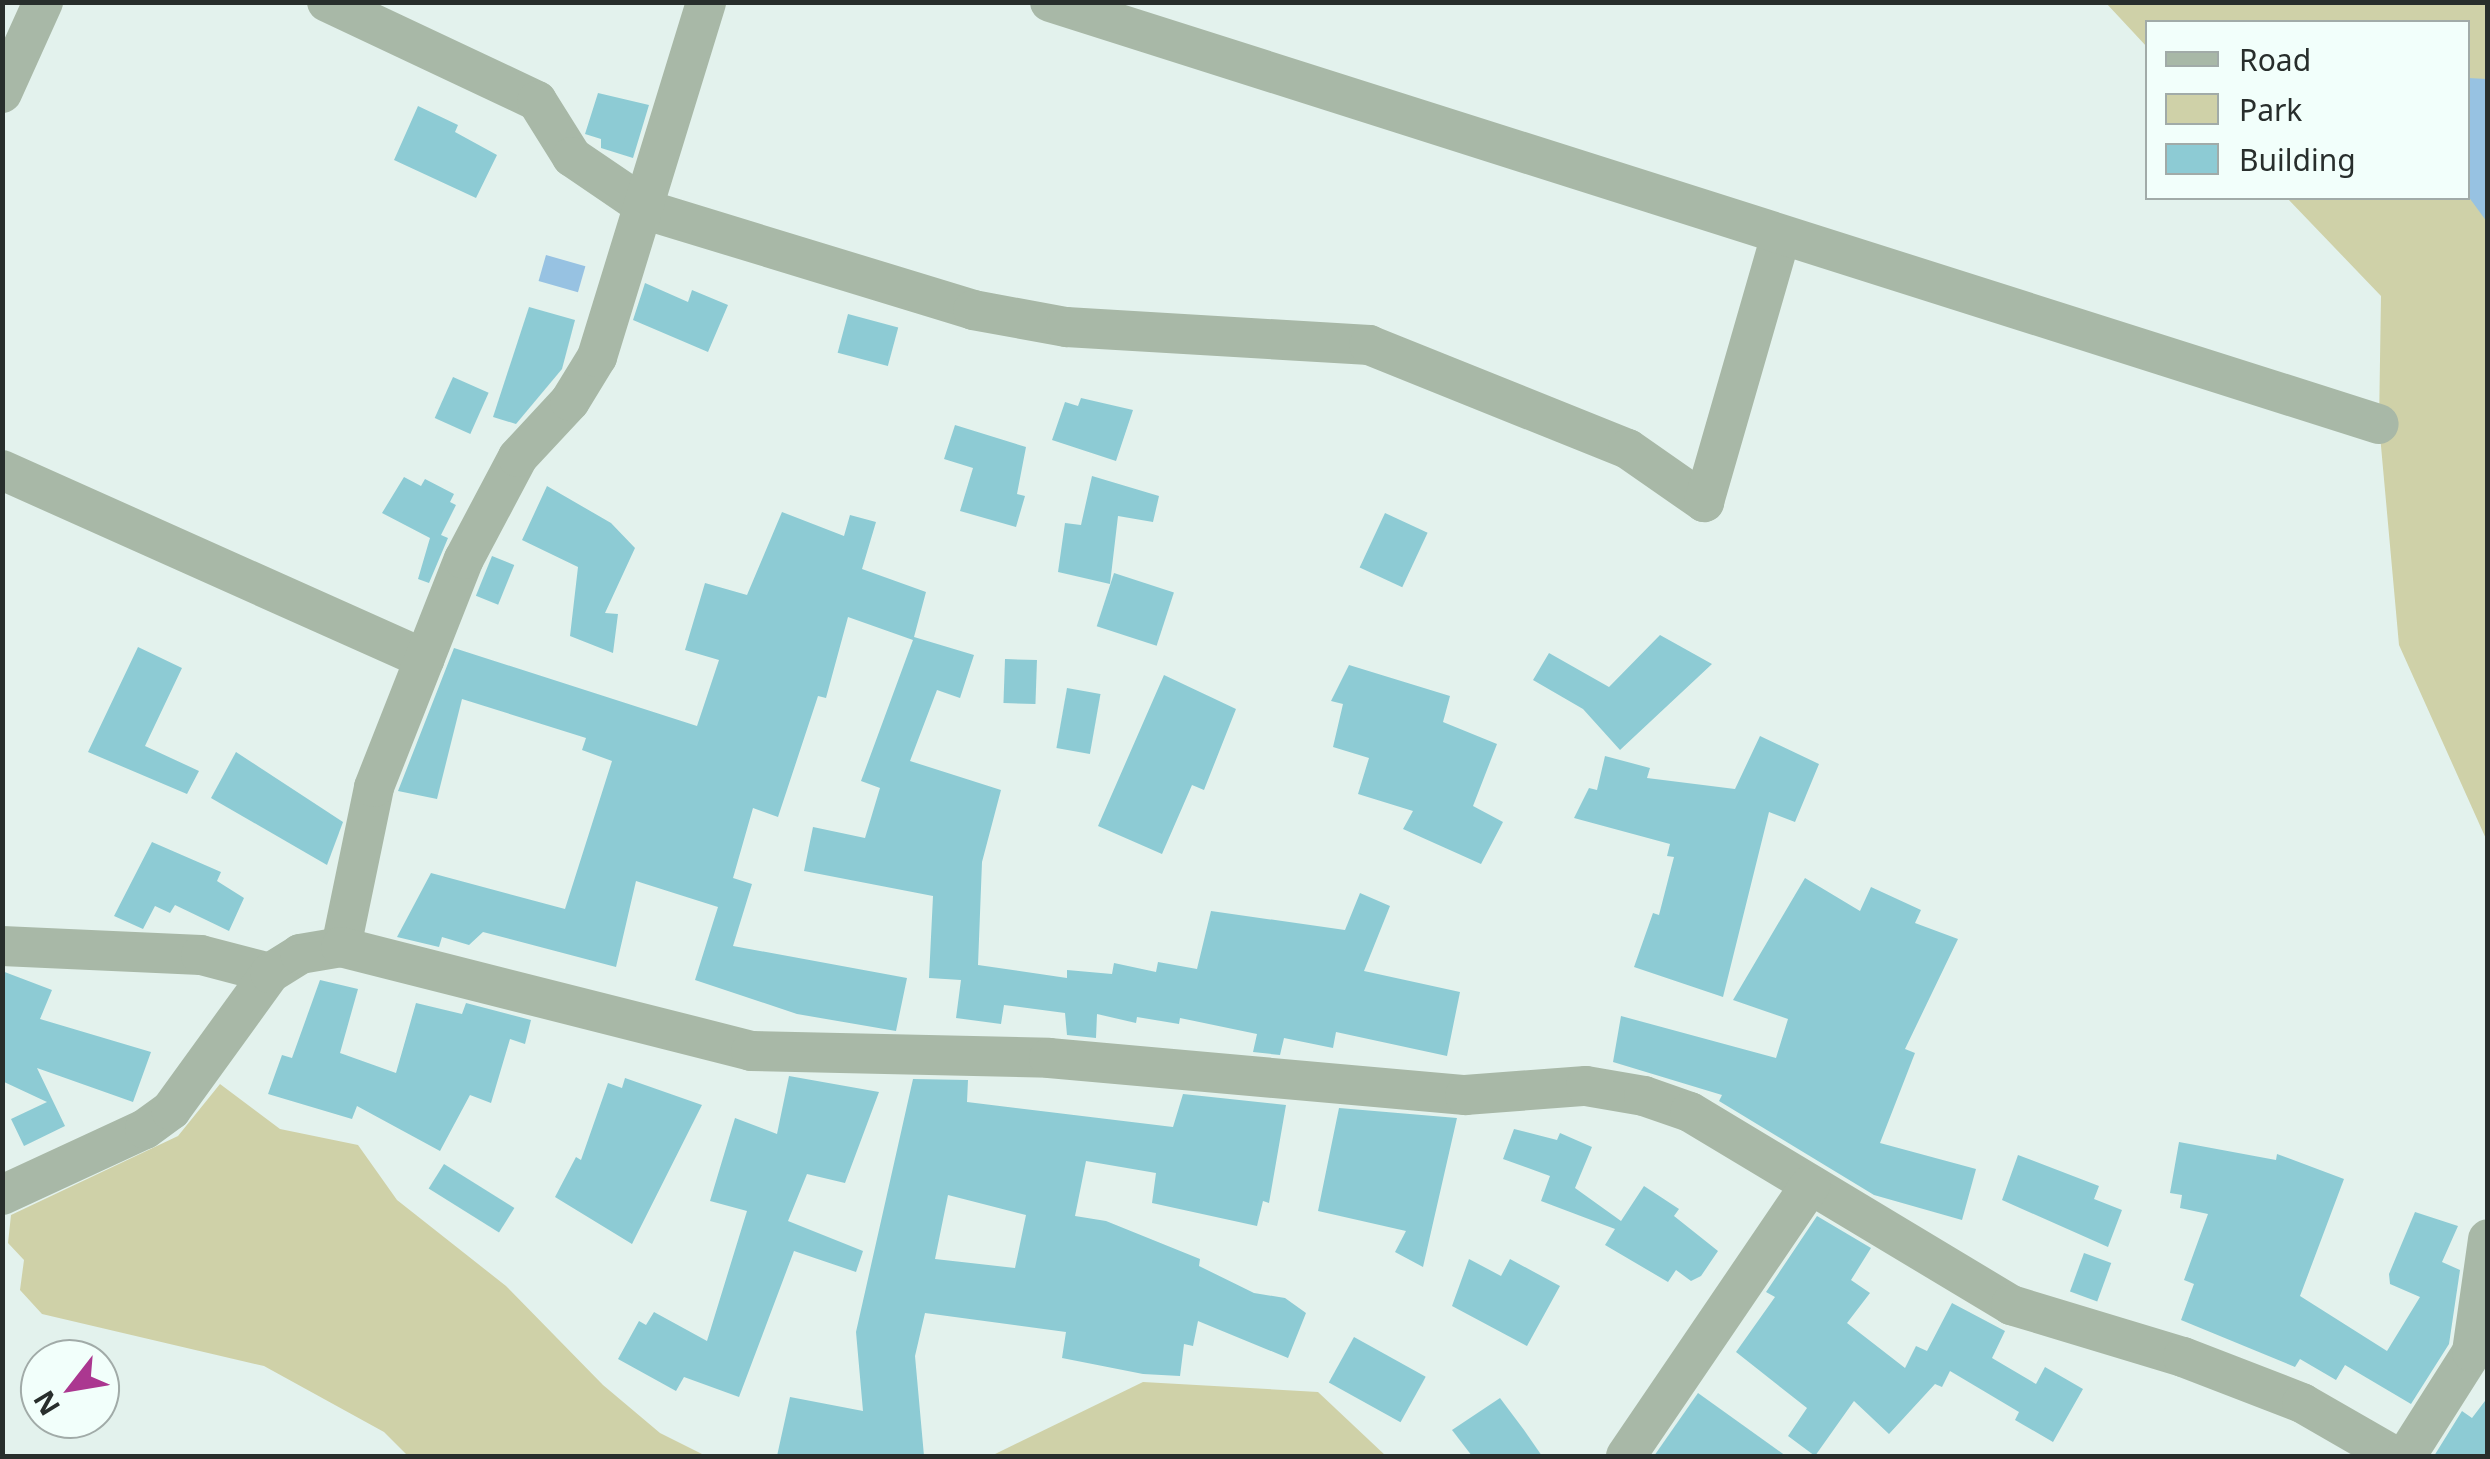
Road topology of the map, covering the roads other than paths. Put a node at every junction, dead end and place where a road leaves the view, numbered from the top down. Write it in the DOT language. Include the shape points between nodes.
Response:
graph roads {
  1 [pos="43,2"];
  2 [pos="327,2"];
  3 [pos="706,2"];
  4 [pos="1050,2"];
  5 [pos="2,93"];
  6 [pos="639,204"];
  7 [pos="1781,236"];
  8 [pos="2379,424"];
  9 [pos="2,470"];
  10 [pos="425,659"];
  11 [pos="2,946"];
  12 [pos="341,946"];
  13 [pos="270,973"];
  14 [pos="1810,1185"];
  15 [pos="2,1195"];
  16 [pos="2488,1240"];
  17 [pos="1626,1456"];
  18 [pos="2394,1456"];
  19 [pos="2406,1456"];
  1 -- 5 [label="street"];
  2 -- 6 [label="street" via="537,102 572,157"];
  3 -- 6 [label="street"];
  4 -- 7 [label="street"];
  6 -- 7 [label="street" via="824,268 973,310 1066,327 1369,346 1628,449 1704,502"];
  6 -- 10 [label="street" via="597,357 570,402 518,457 464,559"];
  7 -- 8 [label="street"];
  9 -- 10 [label="street"];
  10 -- 12 [label="street" via="374,787"];
  11 -- 13 [label="street" via="200,954"];
  12 -- 13 [label="street" via="300,954"];
  12 -- 14 [label="street" via="751,1051 1101,1061 1465,1095 1586,1086 1690,1112"];
  13 -- 15 [label="street" via="171,1110 145,1129"];
  14 -- 17 [label="street"];
  14 -- 18 [label="street" via="2011,1305 2268,1390"];
  16 -- 19 [label="street" via="2472,1352"];
}
